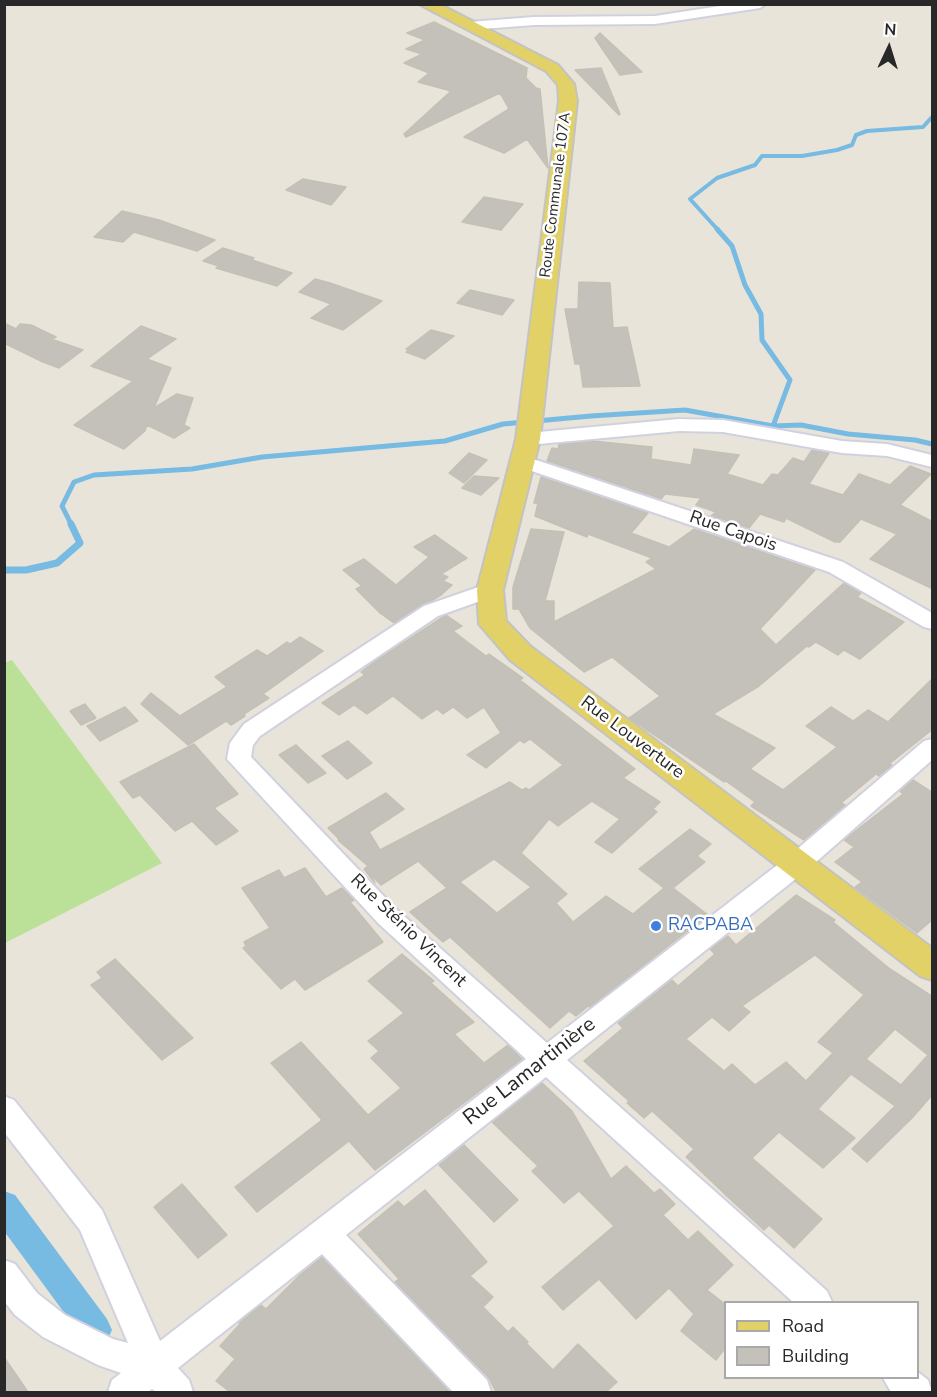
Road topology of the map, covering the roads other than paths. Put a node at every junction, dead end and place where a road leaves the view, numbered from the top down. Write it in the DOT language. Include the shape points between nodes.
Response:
graph roads {
  1 [pos="426,4"];
  2 [pos="760,4"];
  3 [pos="469,26"];
  4 [pos="528,436"];
  5 [pos="933,461"];
  6 [pos="490,590"];
  7 [pos="933,622"];
  8 [pos="933,747"];
  9 [pos="798,863"];
  10 [pos="933,966"];
  11 [pos="545,1060"];
  12 [pos="4,1109"];
  13 [pos="324,1234"];
  14 [pos="4,1275"];
  15 [pos="815,1301"];
  16 [pos="154,1366"];
  17 [pos="901,1379"];
  18 [pos="124,1392"];
  19 [pos="177,1392"];
  20 [pos="475,1392"];
  21 [pos="916,1392"];
  1 -- 3 [label="main road, Route Communale 107A"];
  2 -- 3 [label="street" via="655,20"];
  3 -- 4 [label="main road, Route Communale 107A" via="552,68 566,84 565,132"];
  4 -- 5 [label="street" via="680,425 723,426 842,447 887,450"];
  4 -- 6 [label="main road, Rue Louverture"];
  4 -- 7 [label="street, Rue Capois" via="836,567"];
  6 -- 9 [label="main road, Rue Louverture" via="493,624 520,653"];
  6 -- 11 [label="street, Rue Sténio Vincent" via="431,611 252,730 242,743 239,759 387,916"];
  8 -- 9 [label="street, Rue Lamartinière"];
  9 -- 10 [label="main road, Rue Louverture"];
  9 -- 11 [label="street, Rue Lamartinière"];
  11 -- 13 [label="street, Rue Lamartinière"];
  11 -- 15 [label="street, Rue Sténio Vincent"];
  12 -- 16 [label="street" via="91,1220"];
  13 -- 16 [label="street, Rue Lamartinière"];
  13 -- 20 [label="street"];
  14 -- 16 [label="street" via="26,1304 54,1326 109,1354"];
  16 -- 18 [label="street, Rue Lamartinière"];
  16 -- 19 [label="street"];
  17 -- 21 [label="street"];
}
